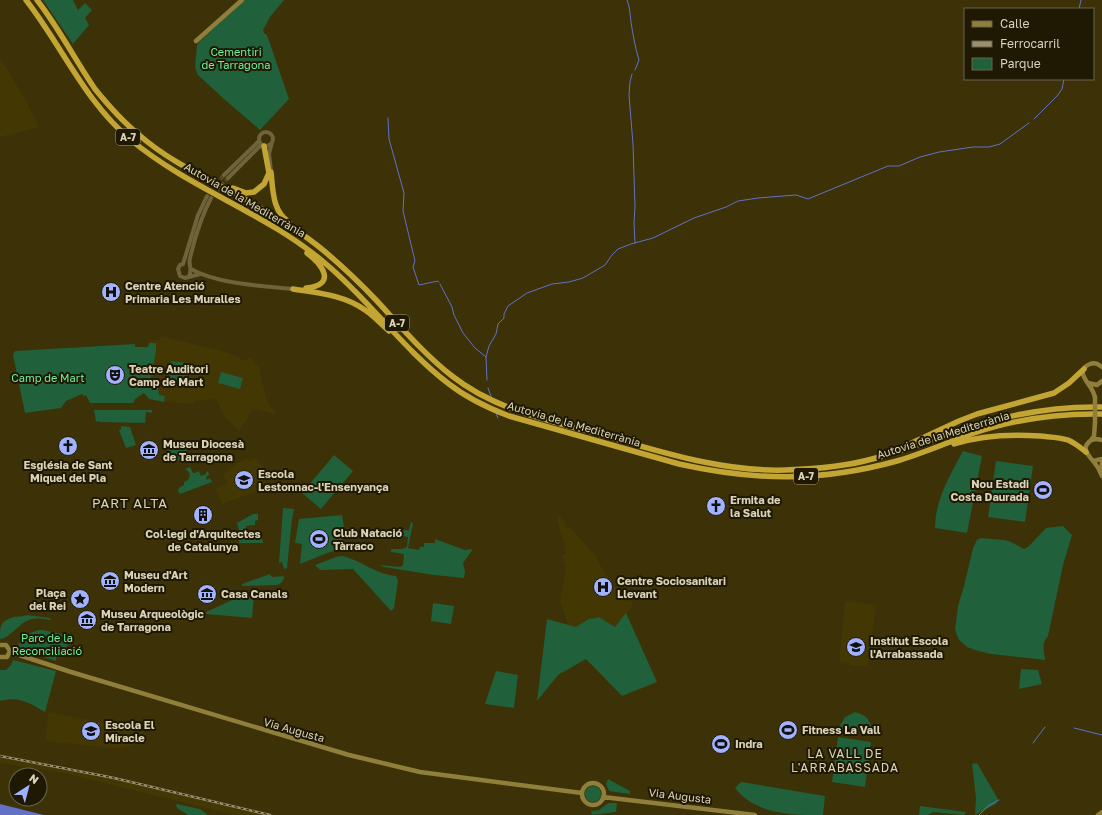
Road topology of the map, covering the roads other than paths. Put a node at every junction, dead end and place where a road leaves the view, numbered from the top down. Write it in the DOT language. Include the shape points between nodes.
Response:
graph roads {
  1 [pos="26,0"];
  2 [pos="37,0"];
  3 [pos="242,0"];
  4 [pos="196,41"];
  5 [pos="273,140"];
  6 [pos="262,144"];
  7 [pos="176,162"];
  8 [pos="271,172"];
  9 [pos="226,177"];
  10 [pos="274,227"];
  11 [pos="310,240"];
  12 [pos="183,264"];
  13 [pos="190,267"];
  14 [pos="200,274"];
  15 [pos="189,276"];
  16 [pos="293,289"];
  17 [pos="413,353"];
  18 [pos="1102,367"];
  19 [pos="1084,369"];
  20 [pos="1087,382"];
  21 [pos="1101,382"];
  22 [pos="1095,397"];
  23 [pos="1102,407"];
  24 [pos="1102,414"];
  25 [pos="1096,426"];
  26 [pos="1091,440"];
  27 [pos="1102,440"];
  28 [pos="930,450"];
  29 [pos="1086,452"];
  30 [pos="1102,459"];
  31 [pos="1093,461"];
  32 [pos="1102,463"];
  33 [pos="809,469"];
  34 [pos="1102,476"];
  35 [pos="0,645"];
  36 [pos="10,652"];
  37 [pos="0,657"];
  38 [pos="582,793"];
  39 [pos="603,797"];
  40 [pos="1102,812"];
  41 [pos="755,815"];
  42 [pos="1098,815"];
  1 -- 10 [label="highway, Autovia de la Mediterrània / A-7" via="90,95 130,139 172,170"];
  2 -- 7 [label="highway, Autovia de la Mediterrània / A-7" via="93,85 111,107 140,136"];
  3 -- 4 [label="main road"];
  5 -- 6 [label="street" via="271,144"];
  5 -- 6 [label="street" via="271,134 265,132 259,135"];
  5 -- 8 [label="street" via="269,154"];
  6 -- 7 [label="highway" via="268,177 261,188 254,192 238,191"];
  6 -- 9 [label="street"];
  7 -- 11 [label="highway, Autovia de la Mediterrània / A-7" via="259,207"];
  8 -- 11 [label="highway" via="277,208 286,220 304,232"];
  10 -- 16 [label="highway" via="324,270 324,279 317,287"];
  10 -- 17 [label="highway, Autovia de la Mediterrània / A-7" via="312,252 338,274"];
  11 -- 33 [label="highway, Autovia de la Mediterrània / A-7" via="374,298 435,362 488,398 549,420 707,463 752,469"];
  12 -- 13 [label="street"];
  12 -- 13 [label="street" via="198,215 209,197 189,260"];
  12 -- 15 [label="street" via="179,267 178,274 182,277"];
  13 -- 14 [label="street"];
  13 -- 15 [label="street"];
  14 -- 15 [label="street"];
  14 -- 16 [label="street" via="236,282"];
  16 -- 17 [label="highway" via="330,294 355,303 374,316"];
  17 -- 28 [label="highway, Autovia de la Mediterrània / A-7" via="450,385 491,409 706,470 749,476 788,477 839,473 872,468"];
  18 -- 19 [label="main road" via="1092,363"];
  19 -- 20 [label="main road" via="1083,376"];
  19 -- 33 [label="highway" via="1054,393 977,414 898,449"];
  20 -- 21 [label="main road" via="1094,385"];
  20 -- 22 [label="main road"];
  21 -- 22 [label="main road"];
  22 -- 25 [label="main road, bridge"];
  23 -- 33 [label="highway, Autovia de la Mediterrània / A-7" via="1038,410 966,428 868,460"];
  24 -- 28 [label="highway, Autovia de la Mediterrània / A-7" via="1064,414 1031,419 970,434"];
  25 -- 26 [label="main road"];
  25 -- 27 [label="main road"];
  26 -- 27 [label="main road"];
  26 -- 29 [label="main road"];
  28 -- 29 [label="highway" via="978,438 1022,434 1063,438"];
  29 -- 31 [label="main road"];
  30 -- 31 [label="main road"];
  31 -- 34 [label="main road"];
  32 -- 34 [label="main road"];
  35 -- 36 [label="main road, Via Augusta" via="7,646"];
  36 -- 37 [label="main road" via="7,657"];
  36 -- 38 [label="main road, Via Augusta" via="349,755 420,772"];
  38 -- 39 [label="main road" via="584,800 591,804 600,802"];
  38 -- 39 [label="main road" via="585,786 595,783 602,788"];
  39 -- 41 [label="main road, Via Augusta"];
  40 -- 42 [label="main road"];
}
